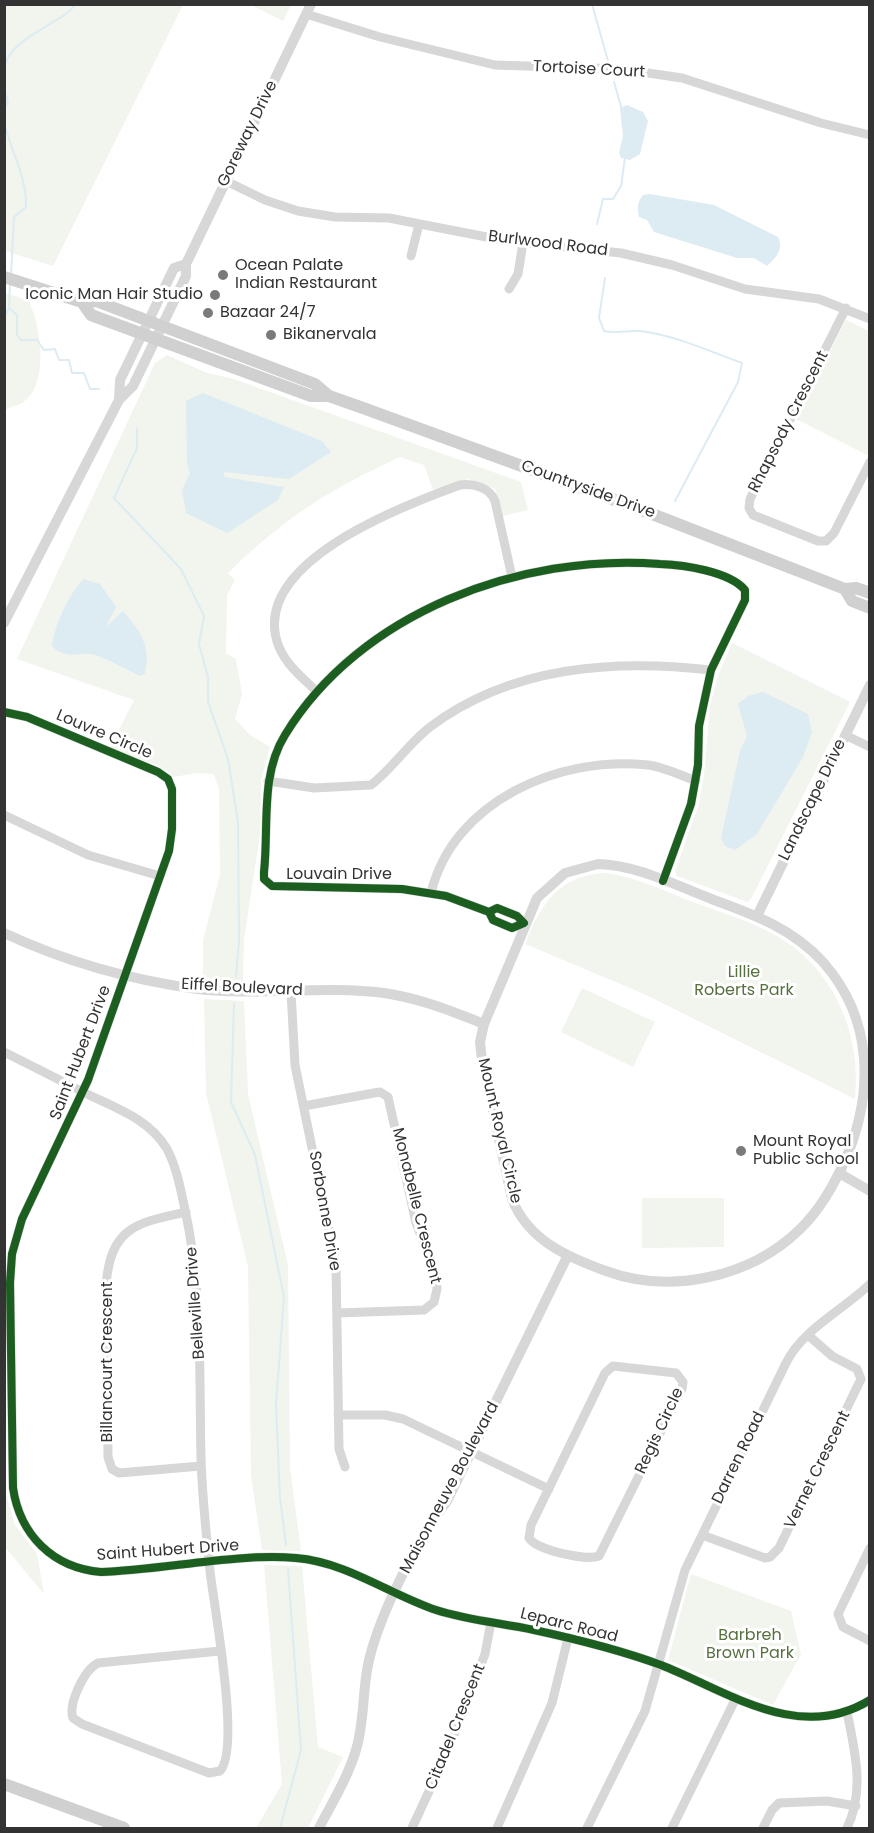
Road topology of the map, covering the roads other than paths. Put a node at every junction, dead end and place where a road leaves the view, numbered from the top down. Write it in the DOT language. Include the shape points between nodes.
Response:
graph roads {
  1 [pos="309,9"];
  2 [pos="870,135"];
  3 [pos="226,181"];
  4 [pos="419,224"];
  5 [pos="523,243"];
  6 [pos="411,256"];
  7 [pos="186,264"];
  8 [pos="4,277"];
  9 [pos="509,289"];
  10 [pos="82,302"];
  11 [pos="846,308"];
  12 [pos="870,319"];
  13 [pos="148,321"];
  14 [pos="162,325"];
  15 [pos="142,334"];
  16 [pos="155,338"];
  17 [pos="329,396"];
  18 [pos="119,400"];
  19 [pos="870,462"];
  20 [pos="512,577"];
  21 [pos="845,589"];
  22 [pos="870,593"];
  23 [pos="870,608"];
  24 [pos="4,623"];
  25 [pos="711,670"];
  26 [pos="870,686"];
  27 [pos="317,692"];
  28 [pos="4,712"];
  29 [pos="845,735"];
  30 [pos="870,747"];
  31 [pos="268,781"];
  32 [pos="696,781"];
  33 [pos="4,815"];
  34 [pos="160,876"];
  35 [pos="663,881"];
  36 [pos="431,893"];
  37 [pos="758,916"];
  38 [pos="524,923"];
  39 [pos="4,933"];
  40 [pos="125,975"];
  41 [pos="291,992"];
  42 [pos="484,1024"];
  43 [pos="4,1052"];
  44 [pos="84,1093"];
  45 [pos="304,1106"];
  46 [pos="839,1173"];
  47 [pos="870,1191"];
  48 [pos="186,1212"];
  49 [pos="568,1255"];
  50 [pos="870,1284"];
  51 [pos="337,1313"];
  52 [pos="808,1335"];
  53 [pos="338,1415"];
  54 [pos="472,1452"];
  55 [pos="201,1466"];
  56 [pos="7,1467"];
  57 [pos="345,1467"];
  58 [pos="549,1490"];
  59 [pos="702,1535"];
  60 [pos="870,1548"];
  61 [pos="209,1563"];
  62 [pos="396,1592"];
  63 [pos="491,1622"];
  64 [pos="568,1638"];
  65 [pos="870,1641"];
  66 [pos="220,1651"];
  67 [pos="658,1664"];
  68 [pos="736,1698"];
  69 [pos="870,1700"];
  70 [pos="847,1712"];
  71 [pos="4,1784"];
  72 [pos="856,1806"];
  73 [pos="124,1828"];
  74 [pos="319,1828"];
  75 [pos="412,1828"];
  76 [pos="497,1828"];
  77 [pos="587,1828"];
  78 [pos="672,1828"];
  79 [pos="763,1828"];
  80 [pos="847,1828"];
  1 -- 2 [label="street, Tortoise Court" via="380,37 495,65 621,69 682,78"];
  1 -- 3 [label="street, Goreway Drive"];
  3 -- 4 [label="street, Burlwood Road" via="298,211 373,216"];
  3 -- 7 [label="street, Goreway Drive"];
  4 -- 5 [label="street, Burlwood Road"];
  4 -- 6 [label="street"];
  5 -- 9 [label="street" via="518,274"];
  5 -- 11 [label="street, Burlwood Road" via="621,253 672,265 732,286 809,296"];
  7 -- 13 [label="street, Goreway Drive" via="174,268"];
  7 -- 14 [label="street, Goreway Drive" via="186,276"];
  8 -- 10 [label="main road, Countryside Drive"];
  10 -- 13 [label="main road, Countryside Drive" via="96,301"];
  10 -- 15 [label="main road, Countryside Drive" via="91,315"];
  11 -- 12 [label="street, Burlwood Road"];
  11 -- 19 [label="street, Rhapsody Crescent" via="750,499 749,508 753,515 826,541 834,533"];
  13 -- 14 [label="main road, Countryside Drive"];
  13 -- 15 [label="street, Goreway Drive"];
  14 -- 16 [label="street, Goreway Drive"];
  14 -- 17 [label="main road, Countryside Drive" via="315,384"];
  15 -- 16 [label="main road, Countryside Drive"];
  15 -- 18 [label="street, Goreway Drive" via="120,381"];
  16 -- 17 [label="main road, Countryside Drive" via="311,396"];
  16 -- 18 [label="street, Goreway Drive" via="132,386"];
  17 -- 21 [label="main road, Countryside Drive"];
  18 -- 24 [label="street, Goreway Drive"];
  20 -- 25 [label="street, Louvain Drive" via="557,568 649,563 692,567 735,582 745,590 745,600"];
  20 -- 27 [label="street, Louvain Drive" via="456,596 404,622 366,648"];
  20 -- 27 [label="street" via="495,501 483,488 460,485 362,528 301,570 286,586 278,603 275,622 279,647 293,669"];
  21 -- 22 [label="main road, Countryside Drive"];
  21 -- 23 [label="main road, Countryside Drive" via="852,601"];
  25 -- 31 [label="street" via="662,664 542,675 481,696 442,719 412,742 371,785 314,788"];
  25 -- 32 [label="street, Louvain Drive" via="699,726"];
  26 -- 29 [label="street, Landscape Drive"];
  27 -- 31 [label="street, Louvain Drive" via="279,744"];
  28 -- 34 [label="street, Louvre Circle" via="27,717 168,778 172,789 172,829"];
  29 -- 30 [label="street"];
  29 -- 37 [label="street, Landscape Drive"];
  31 -- 36 [label="street, Louvain Drive" via="264,879 272,886 382,887"];
  32 -- 35 [label="street, Louvain Drive"];
  32 -- 36 [label="street" via="657,766 638,764 572,769 531,782 502,798 467,827 437,869"];
  33 -- 34 [label="street" via="88,855"];
  34 -- 40 [label="street, Louvre Circle"];
  35 -- 37 [label="street, Mount Royal Circle"];
  35 -- 38 [label="street, Mount Royal Circle" via="620,866 584,866 548,885 530,907"];
  36 -- 38 [label="street, Louvain Drive" via="489,912 493,920 512,928"];
  37 -- 46 [label="street, Mount Royal Circle" via="792,934 823,962 841,986 859,1025 867,1070 865,1099 860,1124"];
  38 -- 42 [label="street, Mount Royal Circle"];
  39 -- 40 [label="street, Eiffel Boulevard"];
  40 -- 41 [label="street, Eiffel Boulevard" via="223,991"];
  40 -- 44 [label="street, Saint Hubert Drive"];
  41 -- 42 [label="street, Eiffel Boulevard" via="384,993 434,1004"];
  41 -- 45 [label="street, Sorbonne Drive" via="294,1054"];
  42 -- 49 [label="street, Mount Royal Circle" via="482,1060 512,1200 528,1228"];
  43 -- 44 [label="street, Belleville Drive"];
  44 -- 48 [label="street, Belleville Drive" via="131,1115 160,1139 172,1160"];
  44 -- 56 [label="street, Saint Hubert Drive" via="22,1219 12,1254"];
  45 -- 51 [label="street, Sorbonne Drive" via="334,1251"];
  45 -- 51 [label="street, Monabelle Crescent" via="380,1092 388,1097 416,1223 436,1275 434,1302 424,1310"];
  46 -- 47 [label="street"];
  46 -- 49 [label="street, Mount Royal Circle" via="820,1206 801,1228 774,1250 727,1272 682,1281 643,1280 611,1273"];
  48 -- 55 [label="street, Belleville Drive" via="198,1295"];
  48 -- 55 [label="street, Billancourt Crescent" via="134,1226 117,1244 109,1263 108,1457 112,1469 119,1473"];
  49 -- 54 [label="street, Maisonneuve Boulevard"];
  50 -- 52 [label="street, Darren Road"];
  51 -- 53 [label="street, Sorbonne Drive"];
  52 -- 59 [label="street, Darren Road" via="786,1362"];
  52 -- 59 [label="street, Vernet Crescent" via="832,1356 857,1369 861,1379 779,1548 765,1558"];
  53 -- 54 [label="street" via="393,1416"];
  53 -- 57 [label="street, Sorbonne Drive" via="339,1449"];
  54 -- 58 [label="street"];
  54 -- 62 [label="street, Maisonneuve Boulevard" via="447,1501 424,1533"];
  55 -- 61 [label="street, Belleville Drive"];
  56 -- 61 [label="street, Saint Hubert Drive" via="22,1521 38,1544 57,1559 101,1572"];
  58 -- 58 [label="street, Regis Circle" via="529,1531 532,1544 590,1558 599,1556 682,1389 680,1377 669,1371 609,1368"];
  59 -- 67 [label="street, Darren Road" via="676,1592"];
  60 -- 65 [label="street" via="838,1614 843,1627"];
  61 -- 62 [label="street, Saint Hubert Drive" via="298,1558 333,1565"];
  61 -- 66 [label="street, Belleville Drive"];
  62 -- 63 [label="street, Leparc Road" via="436,1610"];
  62 -- 74 [label="street, Maisonneuve Boulevard" via="368,1661 356,1752"];
  63 -- 64 [label="street, Leparc Road"];
  63 -- 75 [label="street, Citadel Crescent" via="485,1654 449,1748"];
  64 -- 67 [label="street, Leparc Road"];
  64 -- 76 [label="street" via="552,1703"];
  66 -- 66 [label="street, Belleville Drive" via="98,1663 88,1670 71,1708 73,1718 209,1773 220,1771 229,1746"];
  67 -- 68 [label="street, Leparc Road"];
  67 -- 77 [label="street, Darren Road" via="645,1711"];
  68 -- 70 [label="street, Leparc Road" via="789,1717"];
  68 -- 78 [label="street"];
  69 -- 70 [label="street, Leparc Road"];
  70 -- 72 [label="street"];
  71 -- 73 [label="main road"];
  72 -- 79 [label="street" via="827,1801 779,1803"];
  72 -- 80 [label="street"];
}
